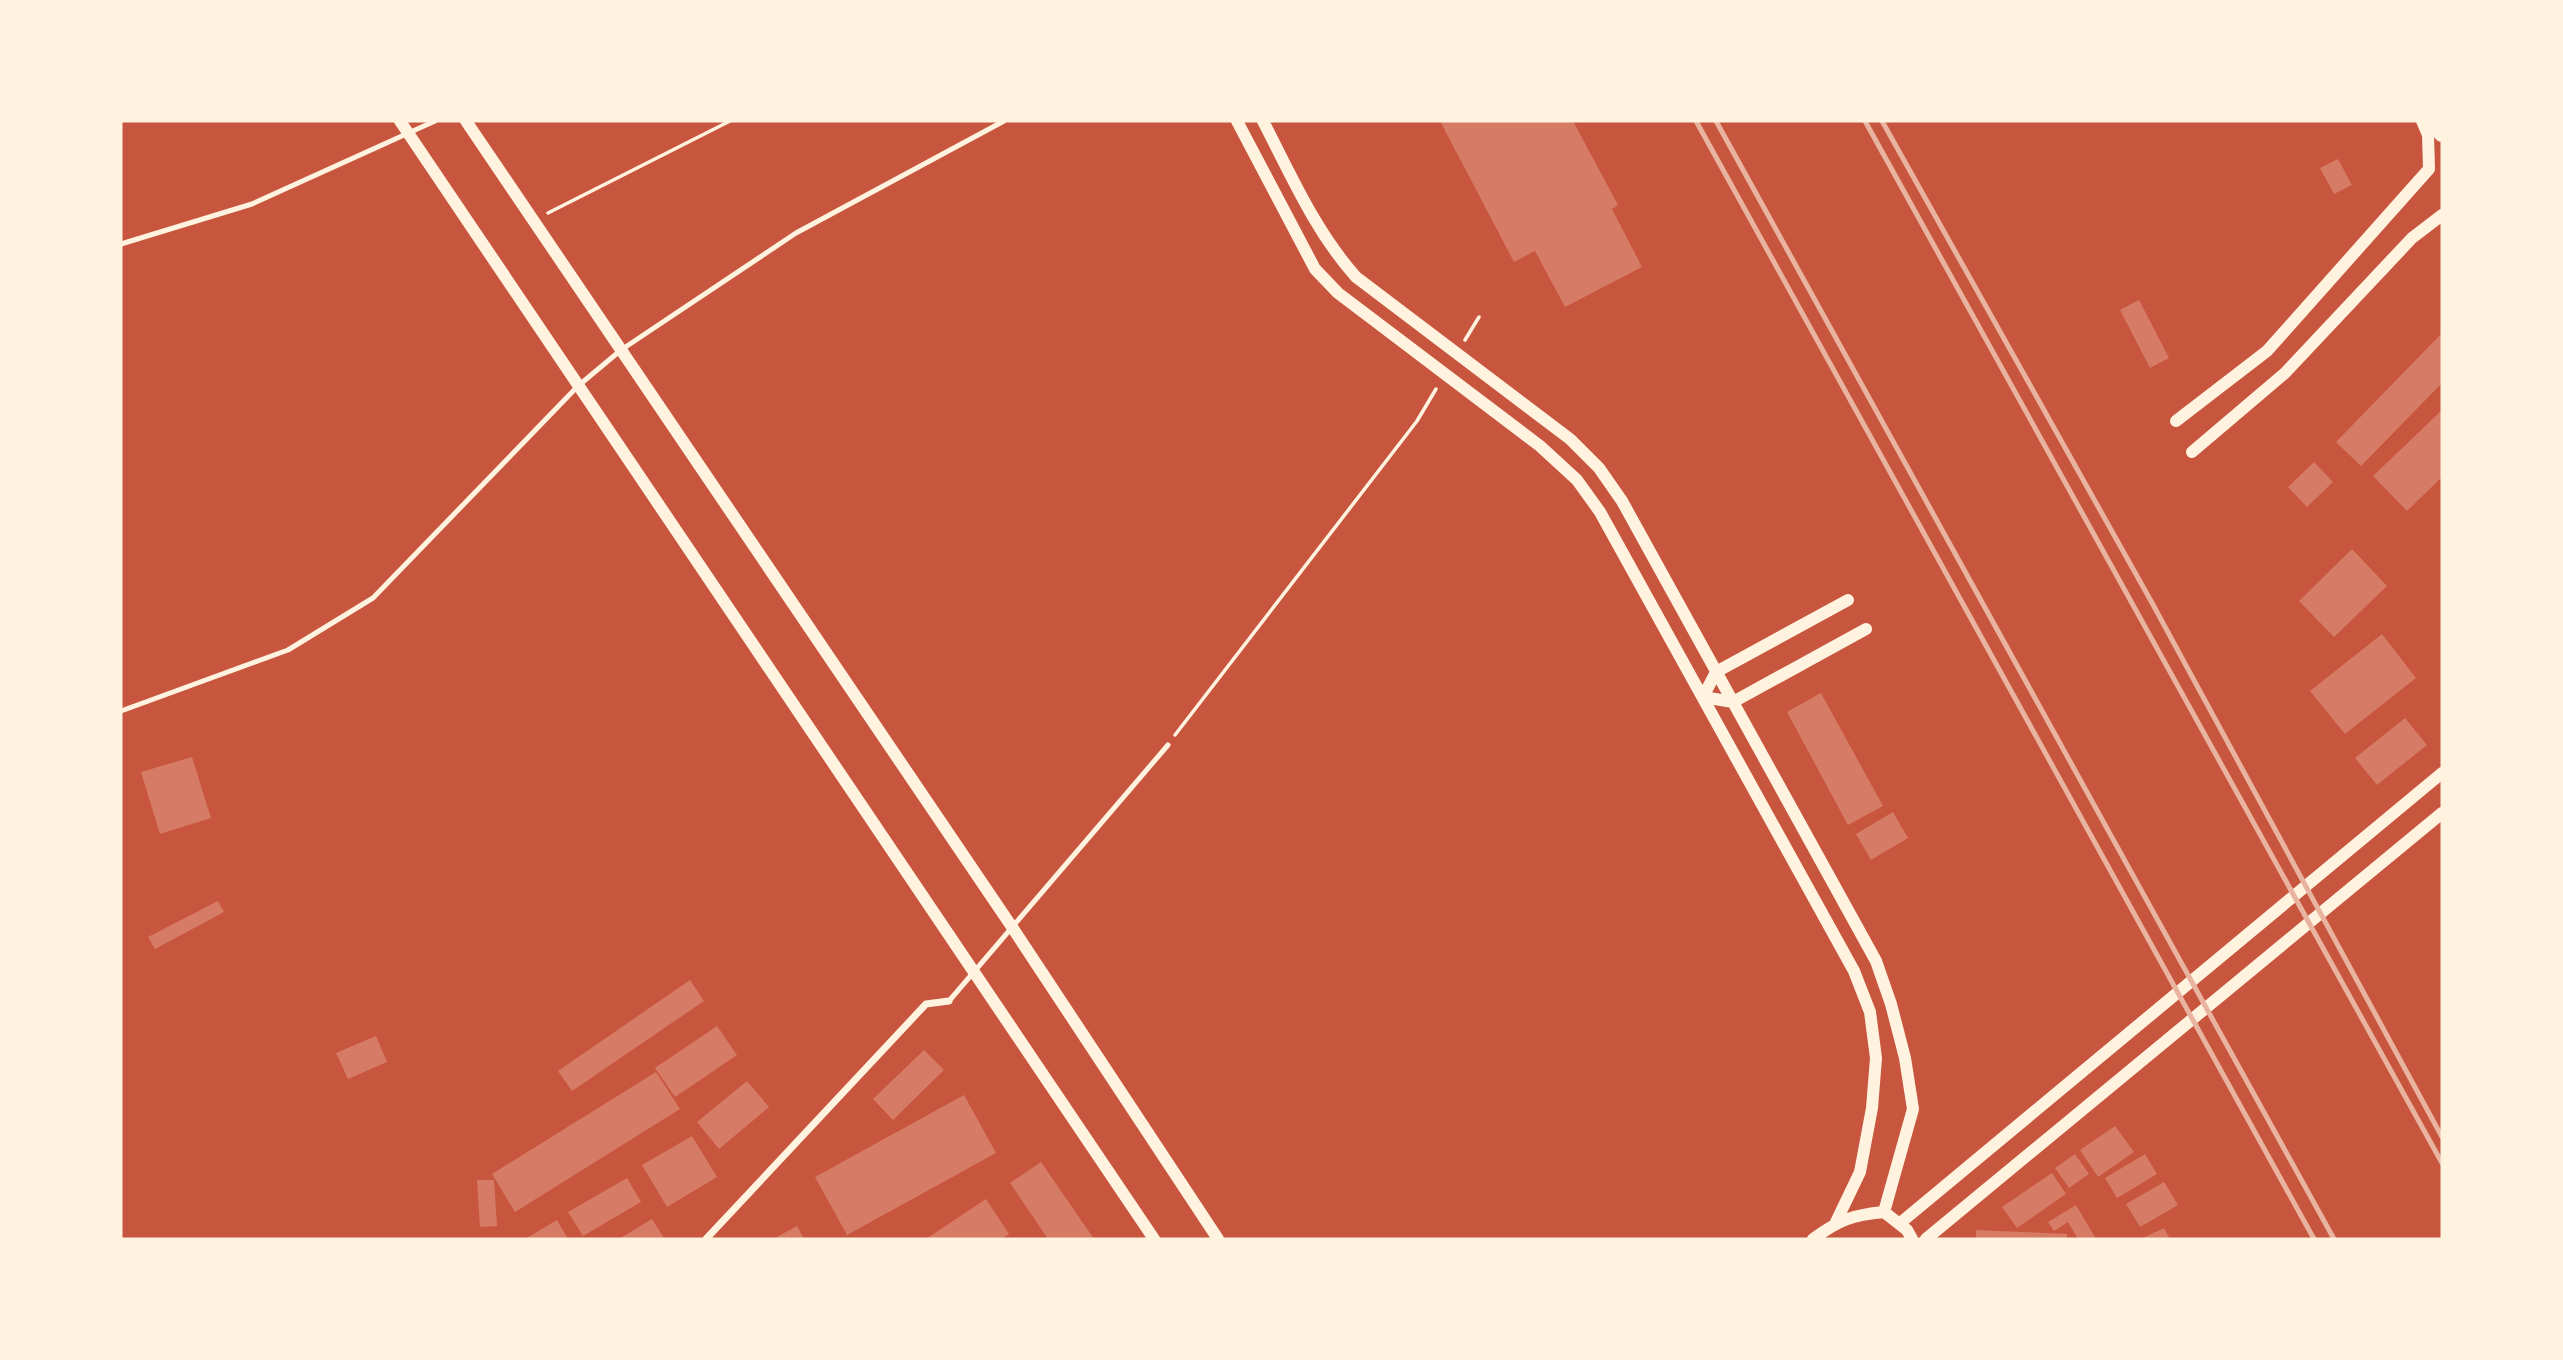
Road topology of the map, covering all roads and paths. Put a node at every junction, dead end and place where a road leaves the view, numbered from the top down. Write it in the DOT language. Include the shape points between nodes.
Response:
graph roads {
  1 [pos="400,121"];
  2 [pos="435,121"];
  3 [pos="466,121"];
  4 [pos="730,121"];
  5 [pos="1004,121"];
  6 [pos="1237,121"];
  7 [pos="1263,121"];
  8 [pos="2422,121"];
  9 [pos="2431,121"];
  10 [pos="409,134"];
  11 [pos="2442,134"];
  12 [pos="546,214"];
  13 [pos="2442,215"];
  14 [pos="121,244"];
  15 [pos="1479,317"];
  16 [pos="621,350"];
  17 [pos="1457,354"];
  18 [pos="1446,374"];
  19 [pos="578,386"];
  20 [pos="2176,421"];
  21 [pos="2192,452"];
  22 [pos="1848,600"];
  23 [pos="1866,629"];
  24 [pos="1716,672"];
  25 [pos="1703,697"];
  26 [pos="1733,702"];
  27 [pos="121,711"];
  28 [pos="1168,745"];
  29 [pos="2442,773"];
  30 [pos="2442,813"];
  31 [pos="1012,927"];
  32 [pos="973,973"];
  33 [pos="949,1001"];
  34 [pos="1884,1212"];
  35 [pos="1836,1222"];
  36 [pos="1899,1224"];
  37 [pos="706,1239"];
  38 [pos="1154,1239"];
  39 [pos="1218,1239"];
  40 [pos="1813,1239"];
  41 [pos="1912,1239"];
  42 [pos="1926,1239"];
  1 -- 10 [label="street"];
  2 -- 10 [label="lane"];
  3 -- 16 [label="street"];
  4 -- 12 [label="path"];
  5 -- 16 [label="lane" via="796,233"];
  6 -- 18 [label="street" via="1315,269 1338,293"];
  7 -- 17 [label="street" via="1336,255 1356,277"];
  8 -- 20 [label="street" via="2428,135 2429,169 2267,351"];
  9 -- 11 [label="main road"];
  10 -- 14 [label="lane" via="252,204"];
  10 -- 19 [label="street"];
  13 -- 21 [label="street" via="2412,238 2285,373"];
  15 -- 17 [label="path"];
  16 -- 19 [label="lane"];
  16 -- 31 [label="street"];
  17 -- 24 [label="street" via="1570,439 1599,468 1622,501"];
  18 -- 25 [label="street" via="1577,480 1600,512"];
  18 -- 28 [label="path" via="1416,421"];
  19 -- 27 [label="lane" via="373,598 288,650"];
  19 -- 32 [label="street"];
  22 -- 24 [label="street"];
  23 -- 26 [label="street"];
  24 -- 25 [label="street"];
  24 -- 26 [label="street"];
  25 -- 26 [label="street"];
  25 -- 35 [label="street" via="1854,971 1870,1012 1876,1058 1872,1108 1860,1172"];
  26 -- 34 [label="street" via="1876,961 1891,1004 1913,1110"];
  28 -- 31 [label="lane"];
  29 -- 36 [label="street"];
  30 -- 42 [label="street"];
  31 -- 32 [label="lane"];
  31 -- 39 [label="street"];
  32 -- 33 [label="lane"];
  32 -- 38 [label="street"];
  33 -- 37 [label="street" via="926,1004"];
  34 -- 35 [label="street" via="1857,1214"];
  34 -- 36 [label="street"];
  35 -- 40 [label="street"];
  36 -- 41 [label="street"];
}
